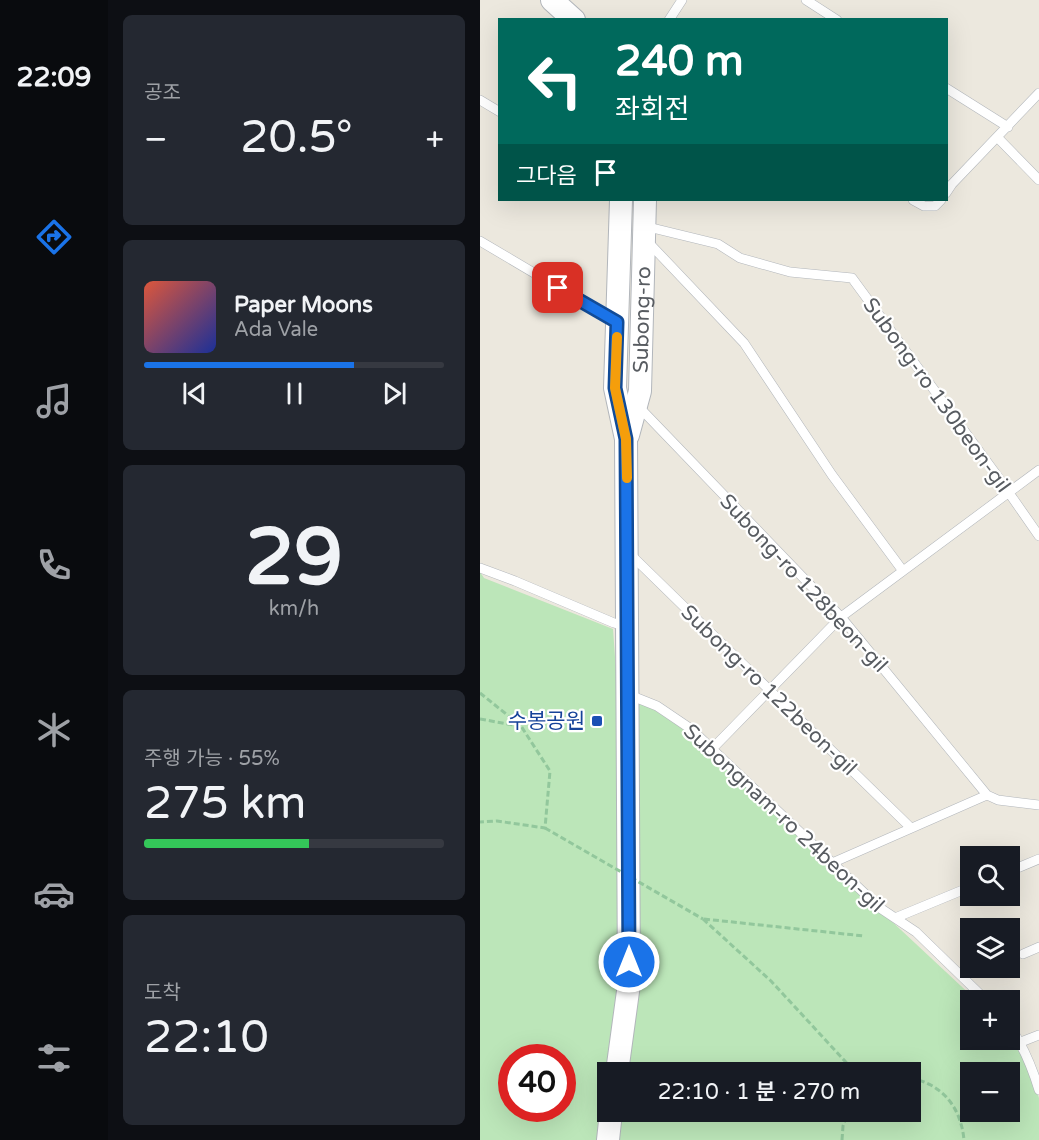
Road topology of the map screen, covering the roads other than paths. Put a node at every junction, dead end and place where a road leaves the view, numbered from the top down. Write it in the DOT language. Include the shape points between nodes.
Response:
graph roads {
  1 [pos="552,0"];
  2 [pos="682,0"];
  3 [pos="806,0"];
  4 [pos="572,18"];
  5 [pos="670,18"];
  6 [pos="834,18"];
  7 [pos="948,89"];
  8 [pos="1039,93"];
  9 [pos="480,100"];
  10 [pos="498,111"];
  11 [pos="1008,127"];
  12 [pos="998,138"];
  13 [pos="1039,180"];
  14 [pos="948,190"];
  15 [pos="621,201"];
  16 [pos="645,201"];
  17 [pos="915,201"];
  18 [pos="940,201"];
  19 [pos="644,232"];
  20 [pos="480,241"];
  21 [pos="617,322"];
  22 [pos="636,404"];
  23 [pos="626,439"];
  24 [pos="1039,470"];
  25 [pos="1009,492"];
  26 [pos="1039,536"];
  27 [pos="627,551"];
  28 [pos="480,568"];
  29 [pos="903,571"];
  30 [pos="841,617"];
  31 [pos="627,627"];
  32 [pos="770,690"];
  33 [pos="627,694"];
  34 [pos="712,749"];
  35 [pos="987,795"];
  36 [pos="1039,805"];
  37 [pos="911,828"];
  38 [pos="1039,859"];
  39 [pos="832,862"];
  40 [pos="1020,867"];
  41 [pos="960,891"];
  42 [pos="895,918"];
  43 [pos="1039,947"];
  44 [pos="1023,954"];
  45 [pos="976,990"];
  46 [pos="1039,1035"];
  47 [pos="1021,1042"];
  48 [pos="618,1062"];
  49 [pos="1039,1090"];
  50 [pos="610,1122"];
  51 [pos="608,1140"];
  1 -- 4 [label="street"];
  2 -- 5 [label="lane"];
  3 -- 6 [label="lane"];
  7 -- 11 [label="lane"];
  8 -- 11 [label="lane"];
  9 -- 10 [label="lane"];
  11 -- 12 [label="lane"];
  12 -- 13 [label="lane"];
  12 -- 14 [label="lane"];
  15 -- 21 [label="street, Subong-ro"];
  16 -- 19 [label="street, Subong-ro"];
  17 -- 18 [label="lane" via="924,206 935,206"];
  19 -- 22 [label="street, Subong-ro" via="640,391"];
  19 -- 25 [label="lane, Subong-ro 130beon-gil" via="718,244 740,258 790,273 852,278"];
  19 -- 29 [label="lane" via="744,343 832,475"];
  20 -- 21 [label="lane"];
  21 -- 23 [label="street, Subong-ro" via="615,388"];
  22 -- 23 [label="street, Subong-ro"];
  22 -- 30 [label="lane, Subong-ro 128beon-gil"];
  23 -- 27 [label="street, Subong-ro"];
  24 -- 25 [label="lane"];
  25 -- 26 [label="lane, Subong-ro 130beon-gil"];
  25 -- 29 [label="lane"];
  27 -- 31 [label="street, Subong-ro"];
  27 -- 32 [label="lane, Subong-ro 122beon-gil"];
  28 -- 31 [label="lane"];
  29 -- 30 [label="lane"];
  30 -- 32 [label="lane"];
  30 -- 35 [label="lane, Subong-ro 128beon-gil"];
  31 -- 33 [label="street, Subong-ro"];
  32 -- 34 [label="lane"];
  32 -- 37 [label="lane, Subong-ro 122beon-gil"];
  33 -- 34 [label="lane, Subongnam-ro 24beon-gil" via="657,706"];
  33 -- 48 [label="street, Subong-ro" via="629,984"];
  34 -- 39 [label="lane, Subongnam-ro 24beon-gil"];
  35 -- 36 [label="lane"];
  35 -- 37 [label="lane"];
  37 -- 39 [label="lane"];
  38 -- 40 [label="lane"];
  39 -- 42 [label="lane, Subongnam-ro 24beon-gil"];
  41 -- 42 [label="lane"];
  42 -- 45 [label="lane, Subongnam-ro 24beon-gil" via="916,932"];
  43 -- 44 [label="lane"];
  46 -- 47 [label="lane"];
  47 -- 49 [label="lane"];
  50 -- 51 [label="street"];
}
